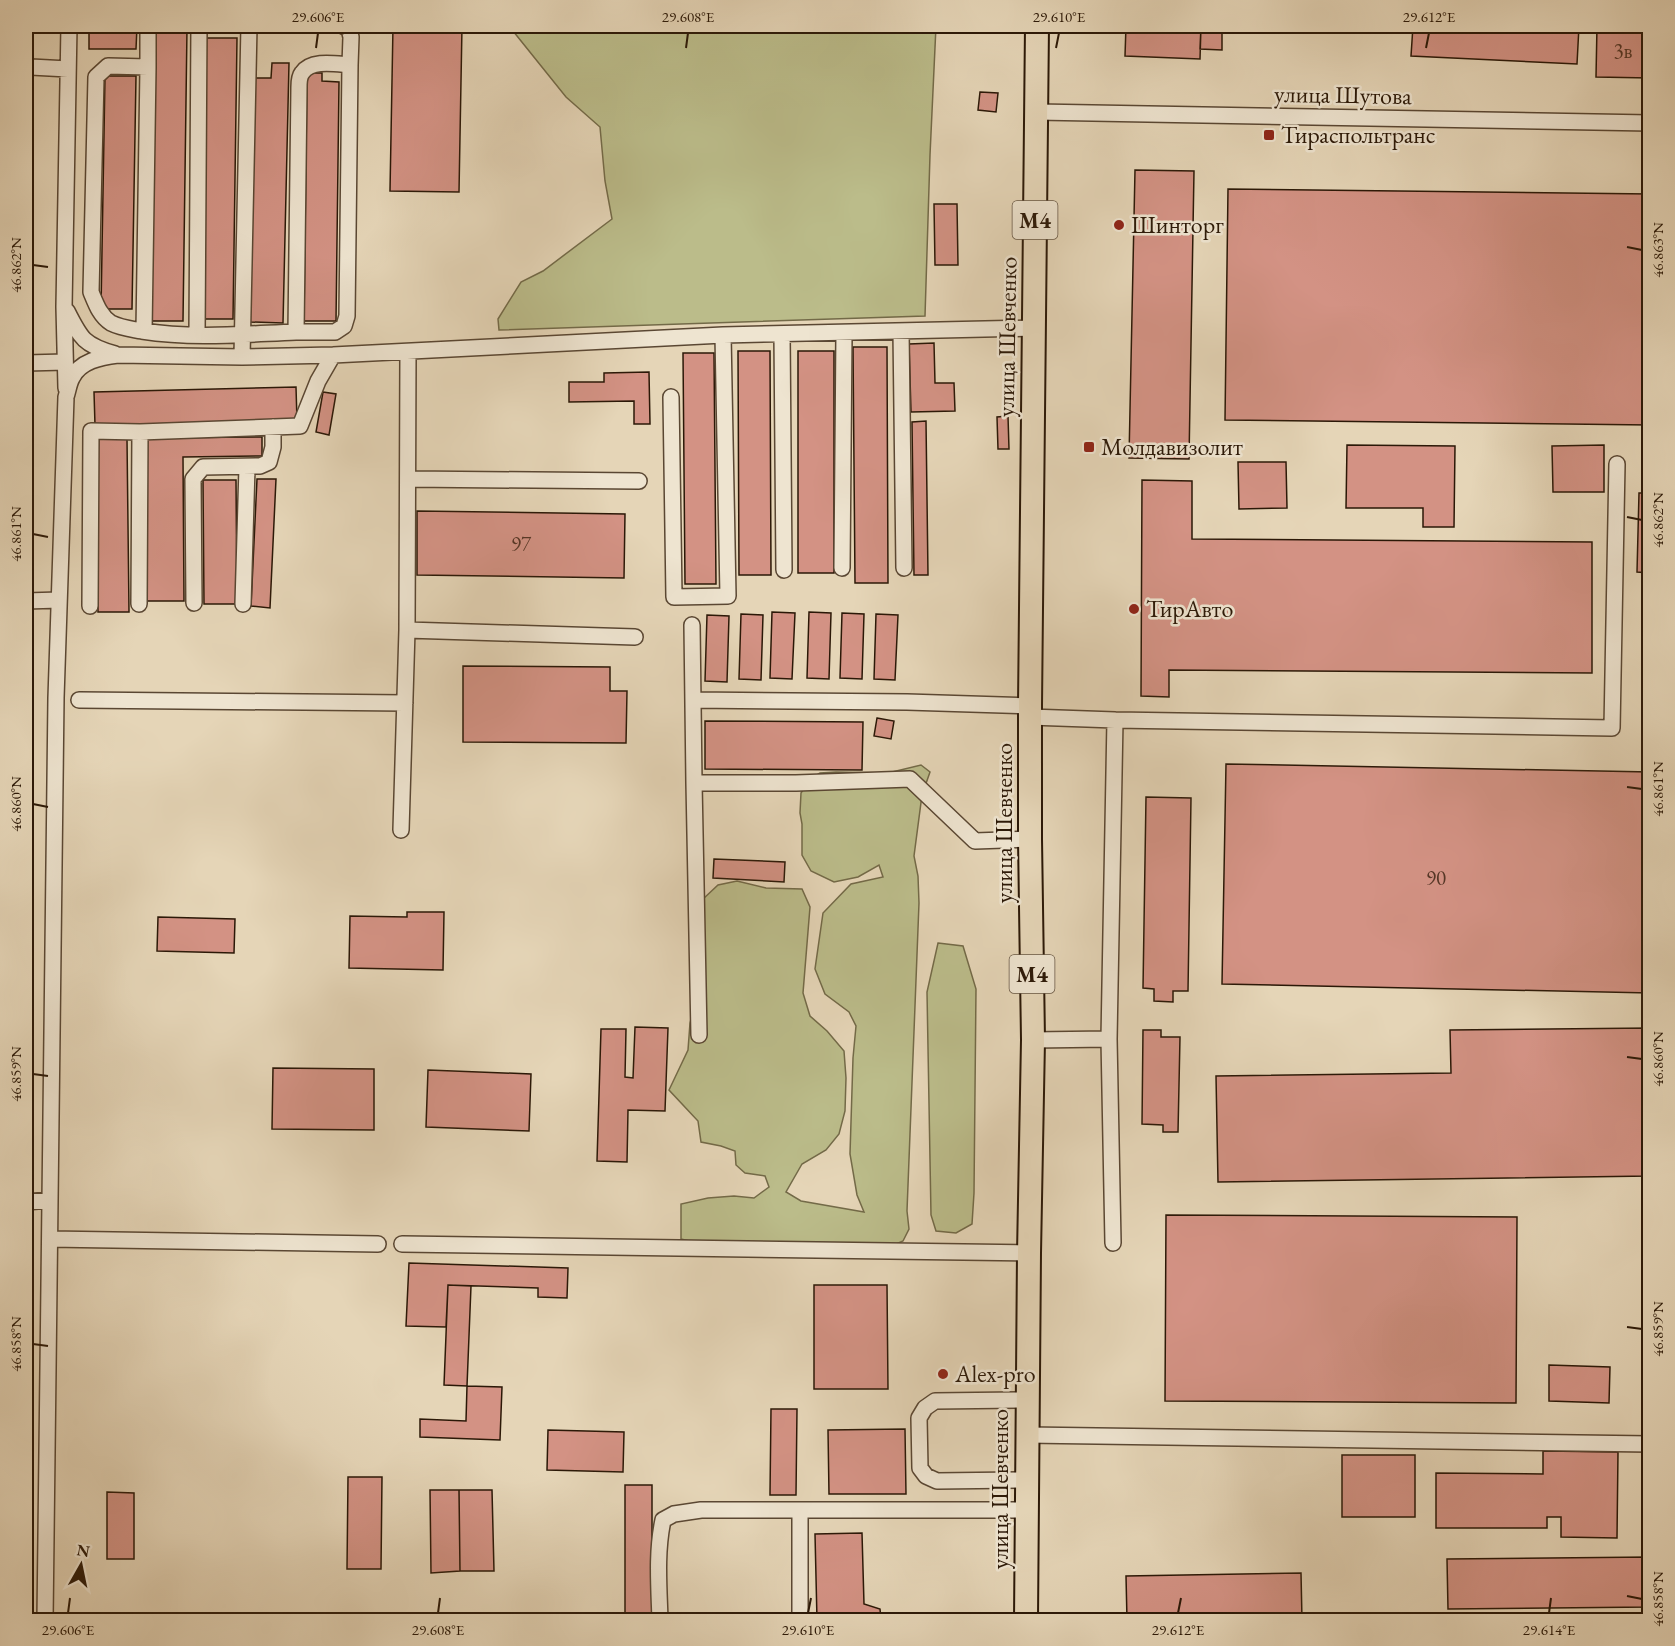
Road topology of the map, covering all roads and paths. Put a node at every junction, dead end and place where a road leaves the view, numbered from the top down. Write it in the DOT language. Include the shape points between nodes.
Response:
graph roads {
  1 [pos="69,26"];
  2 [pos="148,26"];
  3 [pos="199,26"];
  4 [pos="249,26"];
  5 [pos="343,26"];
  6 [pos="1037,26"];
  7 [pos="26,63"];
  8 [pos="350,65"];
  9 [pos="148,67"];
  10 [pos="68,69"];
  11 [pos="1036,112"];
  12 [pos="1650,123"];
  13 [pos="64,307"];
  14 [pos="1034,328"];
  15 [pos="144,331"];
  16 [pos="901,331"];
  17 [pos="296,333"];
  18 [pos="844,333"];
  19 [pos="243,334"];
  20 [pos="782,334"];
  21 [pos="196,335"];
  22 [pos="723,335"];
  23 [pos="408,352"];
  24 [pos="118,355"];
  25 [pos="333,355"];
  26 [pos="242,357"];
  27 [pos="65,362"];
  28 [pos="26,363"];
  29 [pos="66,397"];
  30 [pos="671,397"];
  31 [pos="273,427"];
  32 [pos="140,432"];
  33 [pos="1617,464"];
  34 [pos="247,467"];
  35 [pos="409,479"];
  36 [pos="639,481"];
  37 [pos="842,568"];
  38 [pos="904,568"];
  39 [pos="784,570"];
  40 [pos="59,600"];
  41 [pos="26,602"];
  42 [pos="194,603"];
  43 [pos="139,604"];
  44 [pos="243,604"];
  45 [pos="90,606"];
  46 [pos="693,625"];
  47 [pos="407,630"];
  48 [pos="635,637"];
  49 [pos="79,700"];
  50 [pos="693,700"];
  51 [pos="405,703"];
  52 [pos="1030,711"];
  53 [pos="1115,720"];
  54 [pos="694,783"];
  55 [pos="401,830"];
  56 [pos="1030,839"];
  57 [pos="699,1035"];
  58 [pos="1033,1040"];
  59 [pos="1109,1040"];
  60 [pos="50,1200"];
  61 [pos="26,1202"];
  62 [pos="50,1239"];
  63 [pos="378,1244"];
  64 [pos="402,1244"];
  65 [pos="1113,1244"];
  66 [pos="1029,1253"];
  67 [pos="1028,1400"];
  68 [pos="1027,1435"];
  69 [pos="1650,1444"];
  70 [pos="1027,1480"];
  71 [pos="1027,1510"];
  72 [pos="800,1511"];
  73 [pos="45,1620"];
  74 [pos="660,1620"];
  75 [pos="800,1620"];
  76 [pos="1026,1620"];
  1 -- 10 [label="street"];
  2 -- 9 [label="street"];
  3 -- 21 [label="street"];
  4 -- 19 [label="street"];
  5 -- 8 [label="street" via="349,29 351,37"];
  6 -- 11 [label="highway, улица Шевченко / M4"];
  7 -- 10 [label="street" via="31,67"];
  8 -- 17 [label="street" via="347,316 344,326 335,332"];
  8 -- 17 [label="street" via="317,64 300,74"];
  9 -- 15 [label="street"];
  9 -- 15 [label="street" via="108,66 96,77 91,280 99,311 110,322"];
  10 -- 13 [label="street"];
  11 -- 12 [label="street, улица Шутова"];
  11 -- 14 [label="highway, улица Шевченко / M4"];
  13 -- 24 [label="street" via="86,342"];
  13 -- 27 [label="street"];
  14 -- 16 [label="street"];
  14 -- 52 [label="highway, улица Шевченко / M4"];
  15 -- 21 [label="street"];
  16 -- 18 [label="street"];
  16 -- 38 [label="street"];
  17 -- 19 [label="street"];
  18 -- 20 [label="street"];
  18 -- 37 [label="street"];
  19 -- 21 [label="street"];
  19 -- 26 [label="street"];
  20 -- 22 [label="street"];
  20 -- 39 [label="street"];
  22 -- 23 [label="street"];
  22 -- 30 [label="street" via="728,596 674,597"];
  23 -- 25 [label="street"];
  23 -- 35 [label="street"];
  24 -- 26 [label="street"];
  24 -- 29 [label="street" via="100,357 83,365 72,377"];
  25 -- 26 [label="street"];
  25 -- 31 [label="street" via="300,426"];
  27 -- 28 [label="street"];
  27 -- 29 [label="street"];
  29 -- 40 [label="street"];
  31 -- 32 [label="street"];
  31 -- 34 [label="street" via="269,462"];
  32 -- 43 [label="street"];
  32 -- 45 [label="street" via="91,430"];
  33 -- 53 [label="street" via="1612,728"];
  34 -- 42 [label="street" via="203,467 193,479"];
  34 -- 44 [label="street"];
  35 -- 36 [label="street"];
  35 -- 47 [label="street"];
  40 -- 41 [label="street"];
  40 -- 60 [label="street"];
  46 -- 50 [label="street"];
  47 -- 48 [label="street"];
  47 -- 51 [label="street"];
  49 -- 51 [label="street"];
  50 -- 52 [label="street" via="906,702"];
  50 -- 54 [label="street"];
  51 -- 55 [label="street"];
  52 -- 53 [label="street"];
  52 -- 56 [label="highway, улица Шевченко / M4"];
  53 -- 59 [label="street"];
  54 -- 56 [label="street" via="910,779 975,841"];
  54 -- 57 [label="street"];
  56 -- 58 [label="highway, улица Шевченко / M4"];
  58 -- 59 [label="street"];
  58 -- 66 [label="highway, улица Шевченко / M4"];
  59 -- 65 [label="street"];
  60 -- 61 [label="street"];
  60 -- 62 [label="street"];
  62 -- 63 [label="street"];
  62 -- 73 [label="street"];
  64 -- 66 [label="street"];
  66 -- 67 [label="highway, улица Шевченко / M4"];
  67 -- 68 [label="highway, улица Шевченко / M4"];
  67 -- 70 [label="street" via="935,1401 919,1418 920,1468 926,1476 936,1481"];
  68 -- 69 [label="street"];
  68 -- 70 [label="highway, улица Шевченко / M4"];
  70 -- 71 [label="highway, улица Шевченко / M4"];
  71 -- 72 [label="street"];
  71 -- 76 [label="highway, улица Шевченко / M4"];
  72 -- 74 [label="street" via="701,1510 674,1514 663,1520 659,1551"];
  72 -- 75 [label="street"];
}
